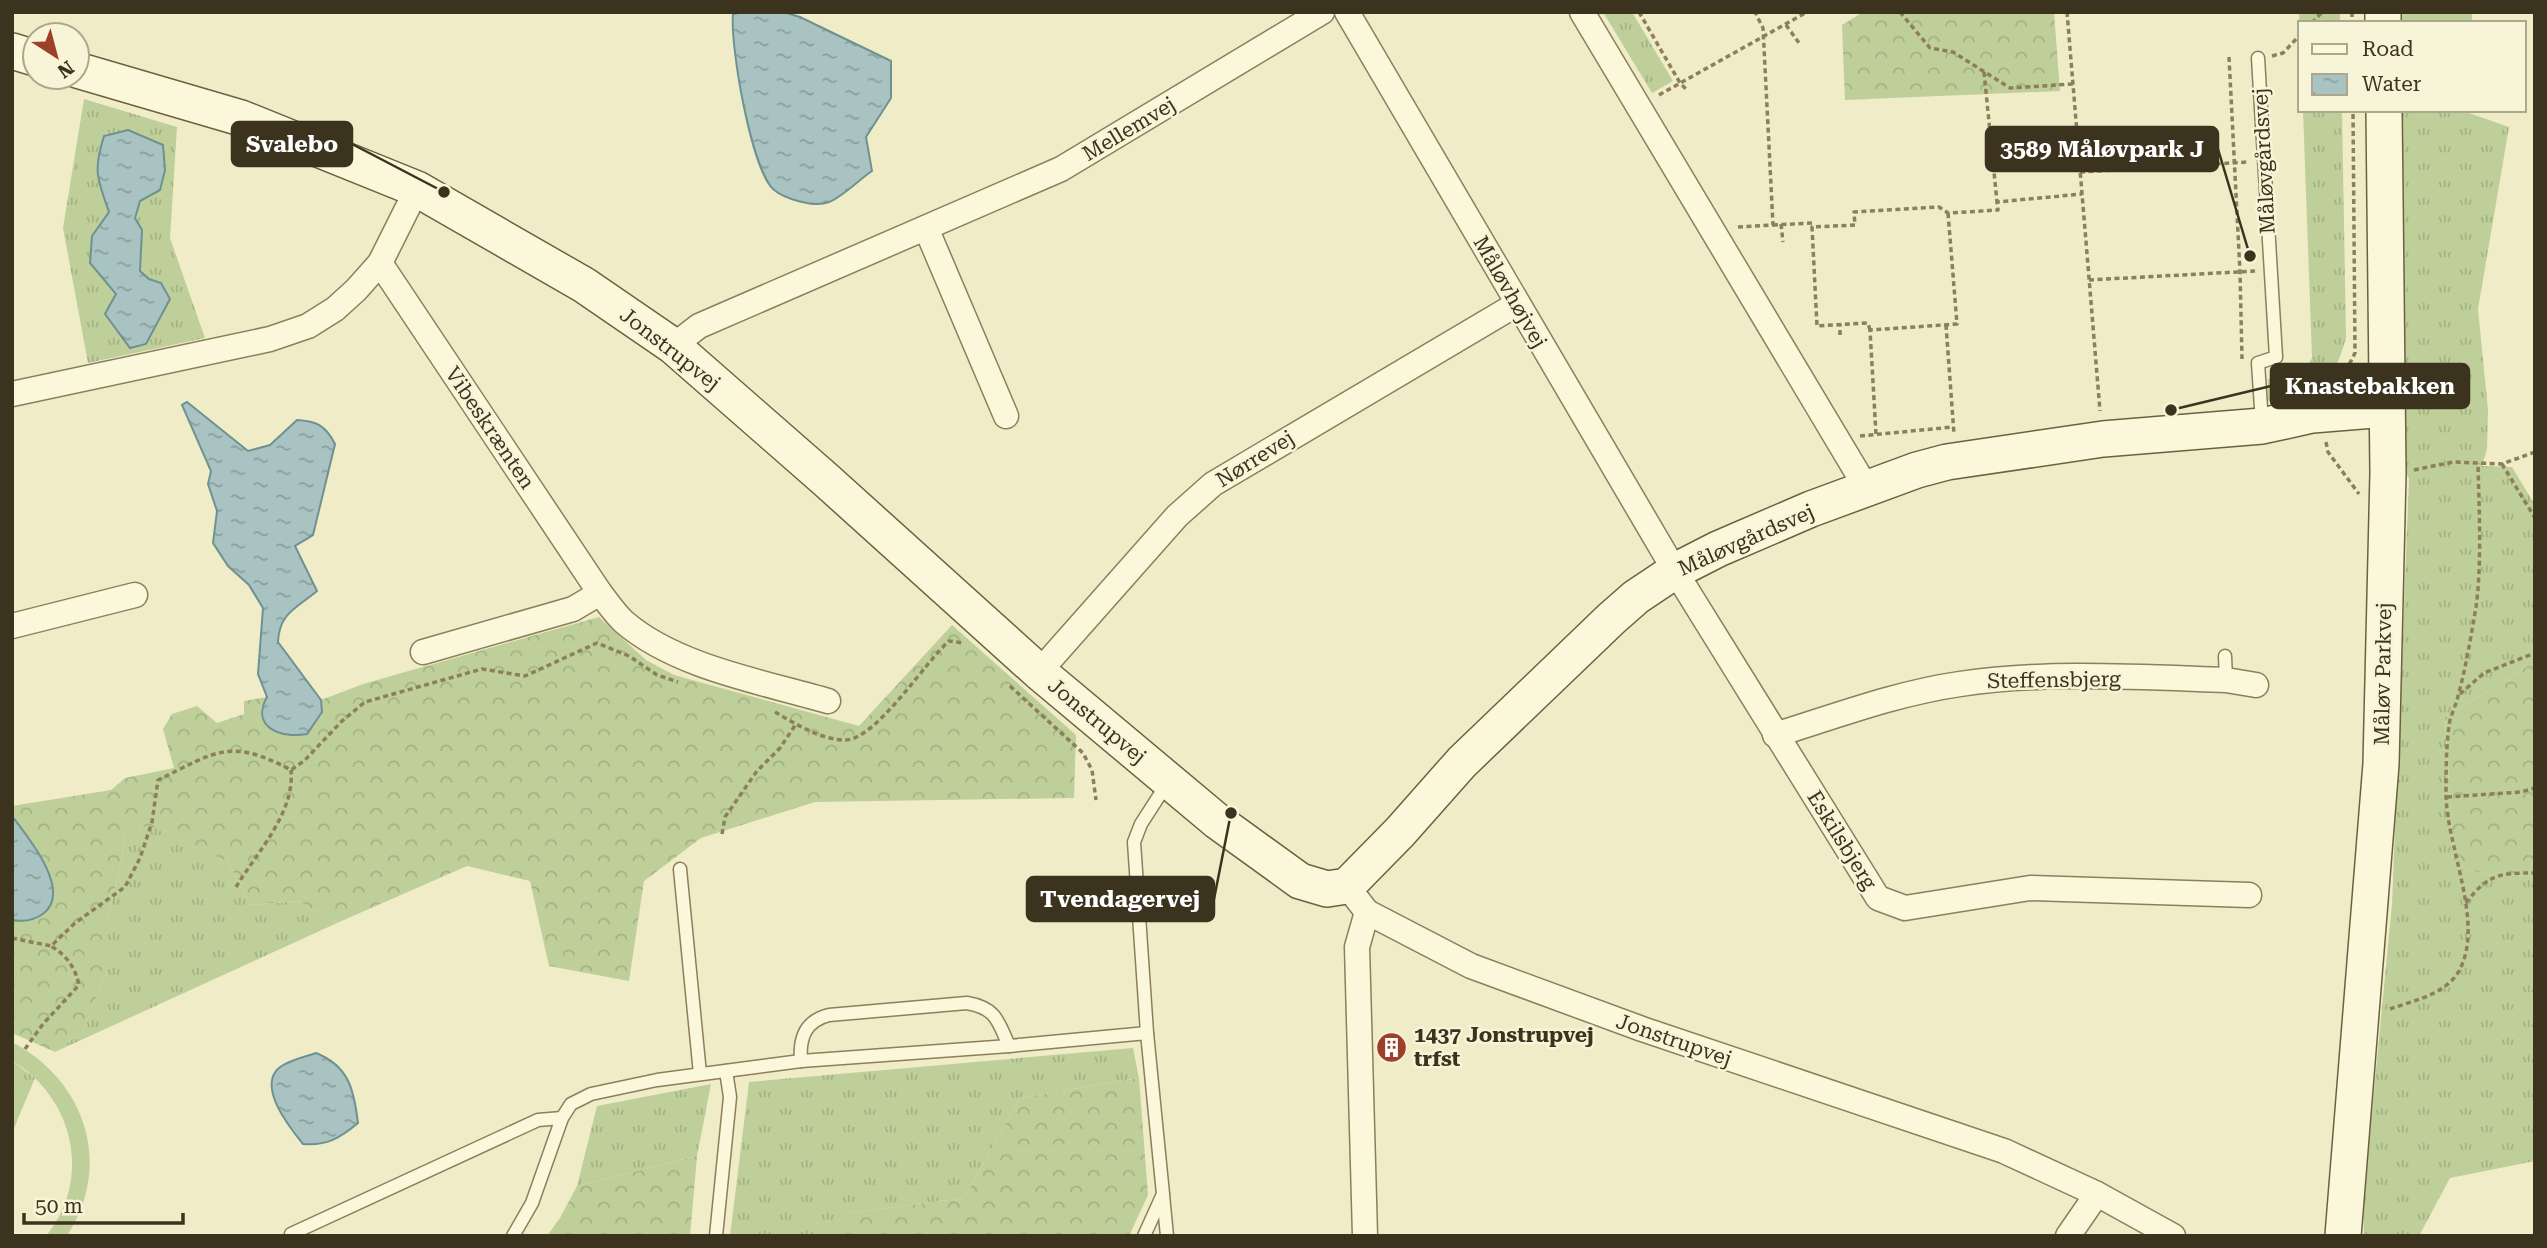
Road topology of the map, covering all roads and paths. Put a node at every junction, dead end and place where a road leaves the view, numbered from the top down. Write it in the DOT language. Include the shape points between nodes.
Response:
graph roads {
  1 [pos="1322,12"];
  2 [pos="1348,12"];
  3 [pos="1581,12"];
  4 [pos="1639,12"];
  5 [pos="1755,12"];
  6 [pos="1807,12"];
  7 [pos="1900,12"];
  8 [pos="2067,12"];
  9 [pos="1786,24"];
  10 [pos="1764,37"];
  11 [pos="2298,37"];
  12 [pos="1799,44"];
  13 [pos="2230,57"];
  14 [pos="2258,58"];
  15 [pos="1984,72"];
  16 [pos="91,74"];
  17 [pos="1681,83"];
  18 [pos="2073,84"];
  19 [pos="1687,90"];
  20 [pos="1638,107"];
  21 [pos="2353,112"];
  22 [pos="2384,112"];
  23 [pos="2264,160"];
  24 [pos="2235,162"];
  25 [pos="2080,172"];
  26 [pos="417,189"];
  27 [pos="2082,194"];
  28 [pos="1997,202"];
  29 [pos="1948,213"];
  30 [pos="1773,225"];
  31 [pos="1781,225"];
  32 [pos="1812,227"];
  33 [pos="926,228"];
  34 [pos="1711,229"];
  35 [pos="1783,242"];
  36 [pos="380,263"];
  37 [pos="2271,270"];
  38 [pos="2240,272"];
  39 [pos="2089,281"];
  40 [pos="1517,304"];
  41 [pos="1840,324"];
  42 [pos="1946,325"];
  43 [pos="1870,330"];
  44 [pos="1840,335"];
  45 [pos="673,346"];
  46 [pos="2242,360"];
  47 [pos="12,394"];
  48 [pos="1006,416"];
  49 [pos="2386,421"];
  50 [pos="2325,424"];
  51 [pos="2262,426"];
  52 [pos="1876,434"];
  53 [pos="1837,438"];
  54 [pos="2103,439"];
  55 [pos="1955,443"];
  56 [pos="2535,453"];
  57 [pos="2478,463"];
  58 [pos="2502,464"];
  59 [pos="2388,473"];
  60 [pos="2347,477"];
  61 [pos="1867,489"];
  62 [pos="2363,502"];
  63 [pos="2535,518"];
  64 [pos="1675,571"];
  65 [pos="600,593"];
  66 [pos="135,595"];
  67 [pos="12,626"];
  68 [pos="971,650"];
  69 [pos="423,652"];
  70 [pos="2535,653"];
  71 [pos="1039,672"];
  72 [pos="1002,679"];
  73 [pos="679,682"];
  74 [pos="2256,685"];
  75 [pos="2458,695"];
  76 [pos="828,701"];
  77 [pos="771,709"];
  78 [pos="796,724"];
  79 [pos="1775,735"];
  80 [pos="290,770"];
  81 [pos="1169,782"];
  82 [pos="2535,788"];
  83 [pos="2446,797"];
  84 [pos="1097,800"];
  85 [pos="722,834"];
  86 [pos="680,869"];
  87 [pos="2535,873"];
  88 [pos="236,887"];
  89 [pos="2249,895"];
  90 [pos="1357,899"];
  91 [pos="2466,903"];
  92 [pos="12,938"];
  93 [pos="51,946"];
  94 [pos="2390,1009"];
  95 [pos="1147,1033"];
  96 [pos="1009,1046"];
  97 [pos="25,1049"];
  98 [pos="801,1061"];
  99 [pos="726,1071"];
  100 [pos="700,1074"];
  101 [pos="562,1118"];
  102 [pos="1163,1194"];
  103 [pos="2097,1194"];
  104 [pos="290,1234"];
  105 [pos="513,1236"];
  106 [pos="716,1236"];
  107 [pos="1144,1236"];
  108 [pos="1167,1236"];
  109 [pos="1366,1236"];
  110 [pos="2068,1236"];
  111 [pos="2173,1236"];
  112 [pos="2343,1236"];
  1 -- 33 [label="street, Mellemvej" via="1061,169"];
  2 -- 40 [label="street, Måløvhøjvej"];
  3 -- 20 [label="street"];
  4 -- 17 [label="path"];
  5 -- 10 [label="path"];
  6 -- 9 [label="path"];
  7 -- 15 [label="path" via="1930,48 1953,52"];
  8 -- 18 [label="path"];
  9 -- 10 [label="path"];
  9 -- 12 [label="path"];
  10 -- 17 [label="path"];
  10 -- 30 [label="path"];
  11 -- 14 [label="path, Måløvgårdsvej" via="2283,53"];
  13 -- 24 [label="path"];
  14 -- 23 [label="lane, Måløvgårdsvej"];
  15 -- 18 [label="path" via="2010,88"];
  15 -- 28 [label="path"];
  16 -- 26 [label="street, Jonstrupvej" via="241,118"];
  17 -- 19 [label="path"];
  17 -- 20 [label="path"];
  18 -- 25 [label="path"];
  20 -- 34 [label="street"];
  21 -- 50 [label="path" via="2355,353 2324,401"];
  22 -- 49 [label="street, Måløv Parkvej"];
  23 -- 24 [label="path"];
  23 -- 37 [label="lane, Måløvgårdsvej"];
  24 -- 25 [label="path"];
  24 -- 38 [label="path"];
  25 -- 27 [label="path"];
  26 -- 36 [label="street"];
  26 -- 45 [label="street, Jonstrupvej" via="584,285"];
  27 -- 28 [label="path"];
  27 -- 39 [label="path"];
  28 -- 29 [label="path" via="1998,210"];
  29 -- 32 [label="path" via="1939,207 1854,212 1855,225"];
  29 -- 42 [label="path" via="1956,324"];
  30 -- 31 [label="path"];
  30 -- 34 [label="path"];
  31 -- 32 [label="path" via="1812,223"];
  31 -- 35 [label="path"];
  32 -- 41 [label="path" via="1816,326"];
  33 -- 45 [label="street, Mellemvej" via="699,326"];
  33 -- 48 [label="street"];
  34 -- 53 [label="street"];
  36 -- 47 [label="street" via="335,309 308,326 270,339"];
  36 -- 65 [label="street, Vibeskrænten"];
  37 -- 38 [label="path"];
  37 -- 51 [label="lane, Måløvgårdsvej" via="2276,357 2258,363"];
  38 -- 39 [label="path"];
  38 -- 46 [label="path"];
  39 -- 54 [label="path"];
  40 -- 64 [label="street, Måløvhøjvej"];
  40 -- 71 [label="street, Nørrevej" via="1213,484 1177,516"];
  41 -- 43 [label="path" via="1868,323"];
  41 -- 44 [label="path"];
  42 -- 43 [label="path"];
  42 -- 55 [label="path"];
  43 -- 52 [label="path"];
  45 -- 71 [label="street, Jonstrupvej"];
  49 -- 50 [label="street, Måløvgårdsvej"];
  49 -- 59 [label="street, Måløv Parkvej"];
  50 -- 51 [label="street, Måløvgårdsvej"];
  50 -- 60 [label="path" via="2328,452"];
  51 -- 54 [label="street, Måløvgårdsvej"];
  52 -- 53 [label="path"];
  52 -- 55 [label="path"];
  53 -- 61 [label="street"];
  54 -- 55 [label="street, Måløvgårdsvej"];
  55 -- 61 [label="street, Måløvgårdsvej" via="1917,470"];
  56 -- 58 [label="path"];
  57 -- 58 [label="path"];
  57 -- 59 [label="path" via="2453,462"];
  57 -- 75 [label="path" via="2476,604"];
  58 -- 63 [label="path"];
  59 -- 60 [label="path"];
  59 -- 112 [label="street, Måløv Parkvej" via="2381,764"];
  60 -- 62 [label="path"];
  61 -- 64 [label="street, Måløvgårdsvej" via="1811,509"];
  64 -- 79 [label="street, Eskilsbjerg"];
  64 -- 90 [label="street, Måløvgårdsvej" via="1636,597 1462,762 1400,832"];
  65 -- 69 [label="street" via="573,609"];
  65 -- 76 [label="street, Vibeskrænten" via="623,621 684,659"];
  66 -- 67 [label="street"];
  68 -- 78 [label="path" via="961,641 949,640 890,711 848,741"];
  70 -- 75 [label="path" via="2484,673"];
  71 -- 81 [label="street, Jonstrupvej"];
  72 -- 84 [label="path" via="1083,753"];
  73 -- 80 [label="path" via="597,643 525,676 482,669 365,702"];
  74 -- 79 [label="street, Steffensbjerg" via="2226,668 2019,677 1958,684 1882,701"];
  75 -- 83 [label="path" via="2449,724"];
  77 -- 78 [label="path"];
  78 -- 85 [label="path" via="725,817"];
  79 -- 89 [label="street, Eskilsbjerg" via="1878,898 1905,908 2030,888"];
  80 -- 88 [label="path" via="292,785 282,814"];
  80 -- 93 [label="path" via="247,751 216,752 158,780 152,822 125,887"];
  81 -- 90 [label="street, Jonstrupvej" via="1300,881"];
  81 -- 95 [label="lane" via="1134,842"];
  82 -- 83 [label="path"];
  83 -- 91 [label="path"];
  86 -- 100 [label="lane"];
  87 -- 91 [label="path" via="2502,873 2479,886"];
  90 -- 103 [label="street, Jonstrupvej" via="1471,966 1653,1033 2004,1151"];
  90 -- 109 [label="street"];
  91 -- 94 [label="path" via="2466,951 2451,983"];
  92 -- 93 [label="path"];
  93 -- 97 [label="path" via="63,953 79,985"];
  95 -- 96 [label="lane"];
  95 -- 102 [label="lane"];
  96 -- 98 [label="lane"];
  96 -- 98 [label="lane" via="994,1014 967,1003 815,1019 804,1033"];
  98 -- 99 [label="lane"];
  99 -- 100 [label="lane"];
  99 -- 106 [label="lane" via="730,1097"];
  100 -- 101 [label="lane" via="591,1094 571,1104"];
  101 -- 104 [label="lane" via="538,1120"];
  101 -- 105 [label="lane" via="532,1203"];
  102 -- 107 [label="lane"];
  102 -- 108 [label="lane"];
  103 -- 110 [label="street"];
  103 -- 111 [label="street, Jonstrupvej"];
}
